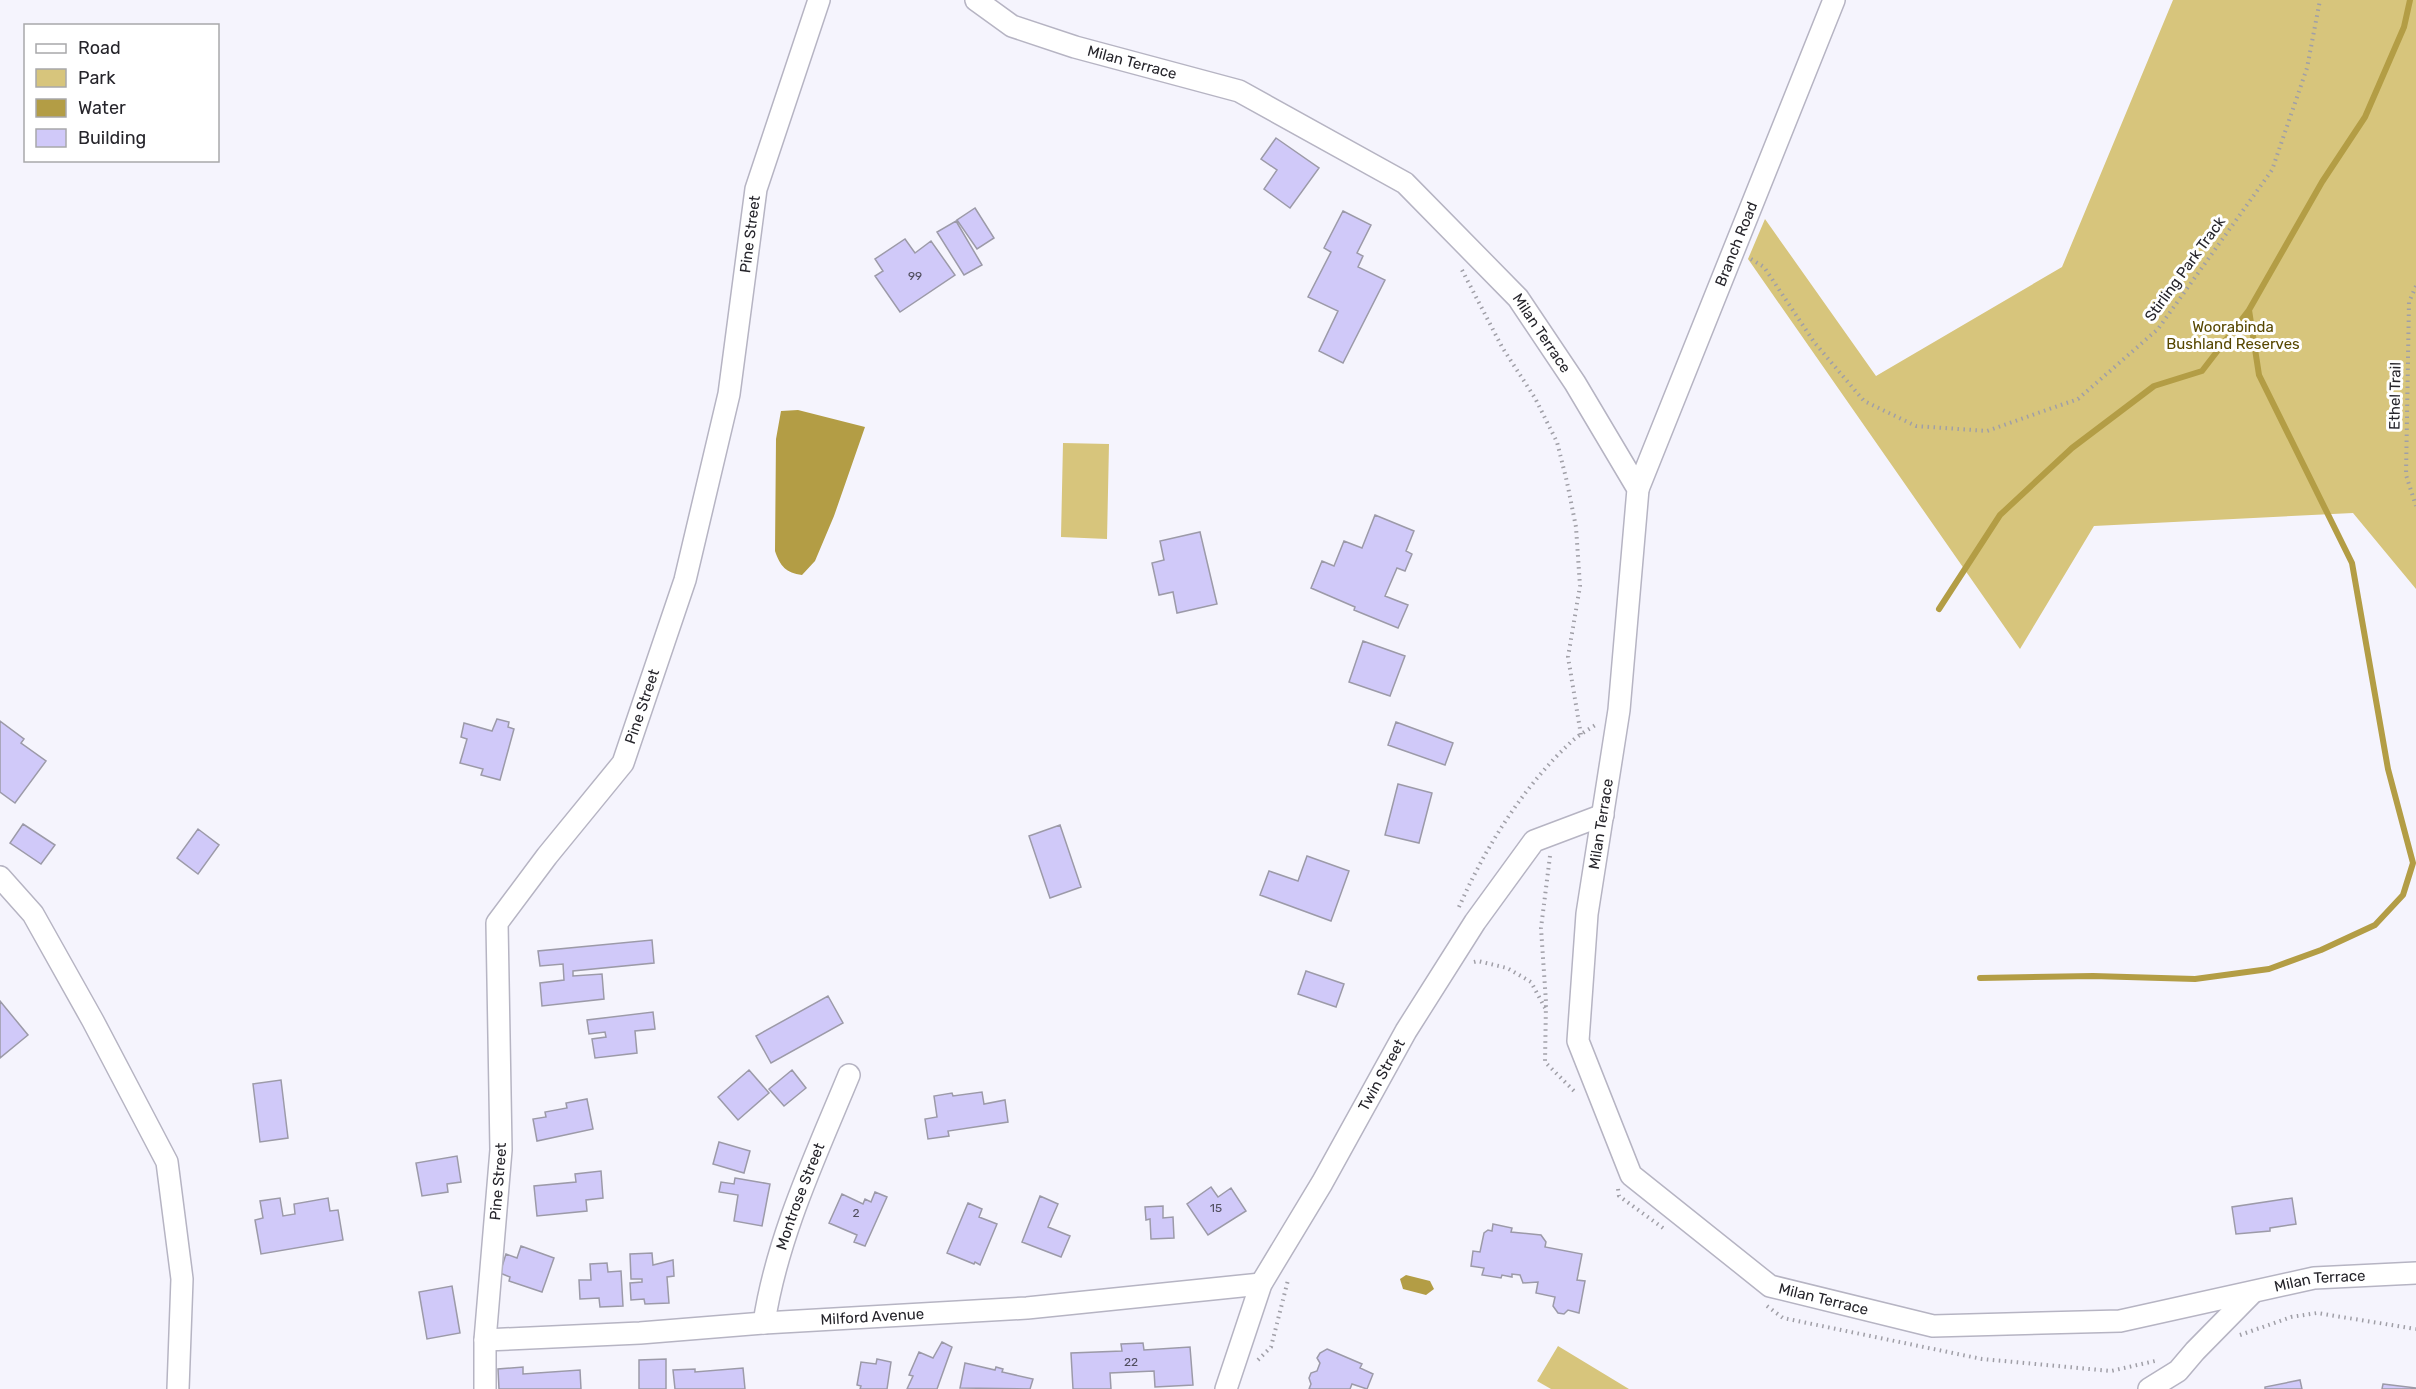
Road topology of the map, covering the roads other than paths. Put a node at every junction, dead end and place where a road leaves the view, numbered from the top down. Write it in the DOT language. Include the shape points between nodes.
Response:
graph roads {
  1 [pos="819,0"];
  2 [pos="976,0"];
  3 [pos="1834,0"];
  4 [pos="1638,489"];
  5 [pos="1603,815"];
  6 [pos="0,877"];
  7 [pos="849,1075"];
  8 [pos="2416,1274"];
  9 [pos="1261,1284"];
  10 [pos="2253,1291"];
  11 [pos="764,1323"];
  12 [pos="485,1340"];
  13 [pos="178,1389"];
  14 [pos="485,1389"];
  15 [pos="1226,1389"];
  16 [pos="2149,1389"];
  1 -- 12 [label="street, Pine Street" via="756,189 729,393 685,580 623,763 497,924 501,1150"];
  2 -- 4 [label="street, Milan Terrace" via="1012,26 1239,91 1405,183 1518,298 1575,383"];
  3 -- 4 [label="street, Branch Road"];
  4 -- 5 [label="street, Milan Terrace" via="1619,710"];
  5 -- 9 [label="street, Twin Street" via="1534,841 1406,1031"];
  5 -- 10 [label="street, Milan Terrace" via="1587,914 1578,1041 1631,1175 1770,1286 1933,1326 2120,1321"];
  6 -- 13 [label="street" via="33,914 167,1162 182,1279"];
  7 -- 11 [label="street, Montrose Street" via="799,1195"];
  8 -- 10 [label="street, Milan Terrace" via="2314,1278"];
  9 -- 11 [label="street, Milford Avenue" via="1027,1308"];
  9 -- 15 [label="street, Twin Street"];
  10 -- 16 [label="street" via="2178,1371"];
  11 -- 12 [label="street, Milford Avenue"];
  12 -- 14 [label="street, Pine Street"];
}
